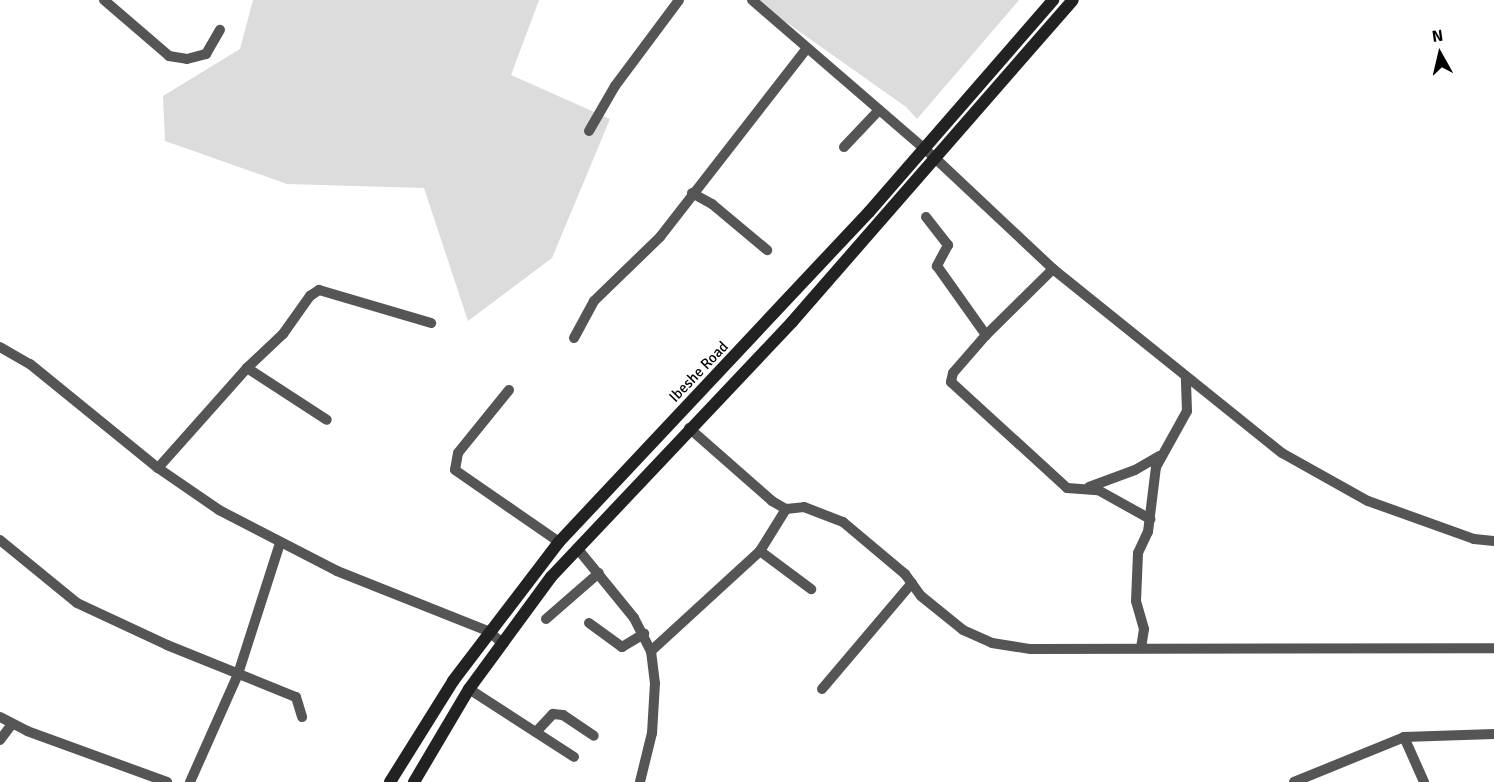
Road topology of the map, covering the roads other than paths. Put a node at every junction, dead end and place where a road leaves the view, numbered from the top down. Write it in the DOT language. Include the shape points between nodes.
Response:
graph roads {
  1 [pos="104,0"];
  2 [pos="679,0"];
  3 [pos="752,0"];
  4 [pos="1053,0"];
  5 [pos="1073,0"];
  6 [pos="220,30"];
  7 [pos="807,48"];
  8 [pos="879,110"];
  9 [pos="589,131"];
  10 [pos="844,147"];
  11 [pos="924,149"];
  12 [pos="936,159"];
  13 [pos="692,194"];
  14 [pos="926,217"];
  15 [pos="767,250"];
  16 [pos="1053,269"];
  17 [pos="431,323"];
  18 [pos="986,335"];
  19 [pos="574,338"];
  20 [pos="0,347"];
  21 [pos="247,368"];
  22 [pos="1186,377"];
  23 [pos="509,390"];
  24 [pos="327,420"];
  25 [pos="689,428"];
  26 [pos="1161,455"];
  27 [pos="158,468"];
  28 [pos="1083,489"];
  29 [pos="786,509"];
  30 [pos="1150,519"];
  31 [pos="0,540"];
  32 [pos="1494,541"];
  33 [pos="559,542"];
  34 [pos="280,543"];
  35 [pos="577,548"];
  36 [pos="760,551"];
  37 [pos="599,573"];
  38 [pos="912,583"];
  39 [pos="811,589"];
  40 [pos="546,620"];
  41 [pos="589,623"];
  42 [pos="488,631"];
  43 [pos="644,633"];
  44 [pos="501,642"];
  45 [pos="1141,648"];
  46 [pos="1494,648"];
  47 [pos="651,651"];
  48 [pos="238,674"];
  49 [pos="469,689"];
  50 [pos="822,689"];
  51 [pos="0,717"];
  52 [pos="302,717"];
  53 [pos="12,724"];
  54 [pos="536,732"];
  55 [pos="1494,734"];
  56 [pos="594,736"];
  57 [pos="1404,737"];
  58 [pos="0,740"];
  59 [pos="574,757"];
  60 [pos="167,782"];
  61 [pos="190,782"];
  62 [pos="390,782"];
  63 [pos="414,782"];
  64 [pos="640,782"];
  65 [pos="1294,782"];
  66 [pos="1424,782"];
  1 -- 6 [label="street" via="169,56 187,59 206,54"];
  2 -- 9 [label="street" via="615,86"];
  3 -- 7 [label="street"];
  4 -- 11 [label="main road, Ibeshe Road"];
  5 -- 12 [label="main road"];
  7 -- 8 [label="street"];
  7 -- 13 [label="street"];
  8 -- 10 [label="street"];
  8 -- 11 [label="street"];
  11 -- 12 [label="street"];
  11 -- 33 [label="main road, Ibeshe Road" via="782,307"];
  12 -- 16 [label="street"];
  12 -- 25 [label="main road" via="792,322"];
  13 -- 15 [label="street" via="712,204"];
  13 -- 19 [label="street" via="660,237 594,301"];
  14 -- 18 [label="street" via="948,245 937,266"];
  16 -- 18 [label="street"];
  16 -- 22 [label="street"];
  17 -- 21 [label="street" via="319,290 310,296 283,334"];
  18 -- 28 [label="street" via="953,373 955,389 1067,488"];
  20 -- 27 [label="street" via="30,364"];
  21 -- 24 [label="street"];
  21 -- 27 [label="street"];
  22 -- 26 [label="street" via="1187,411"];
  22 -- 32 [label="street" via="1282,453 1368,501 1474,539"];
  23 -- 33 [label="street" via="458,453 455,470"];
  25 -- 29 [label="street"];
  25 -- 35 [label="main road"];
  26 -- 28 [label="street" via="1135,470"];
  26 -- 30 [label="street"];
  27 -- 34 [label="street" via="219,510"];
  28 -- 30 [label="street" via="1105,494"];
  29 -- 36 [label="street"];
  29 -- 38 [label="street" via="804,507 843,522 871,542"];
  30 -- 45 [label="street" via="1138,553 1136,601 1144,629"];
  31 -- 48 [label="street" via="76,603"];
  33 -- 42 [label="main road, Ibeshe Road"];
  34 -- 42 [label="street" via="337,571"];
  34 -- 48 [label="street"];
  35 -- 37 [label="street"];
  35 -- 44 [label="main road"];
  36 -- 39 [label="street"];
  36 -- 47 [label="street"];
  37 -- 40 [label="street"];
  37 -- 43 [label="street"];
  38 -- 45 [label="street" via="921,596 963,630 992,643 1031,650"];
  38 -- 50 [label="street"];
  41 -- 43 [label="street" via="622,647"];
  42 -- 44 [label="street"];
  42 -- 62 [label="main road, Ibeshe Road"];
  43 -- 47 [label="street"];
  44 -- 49 [label="main road"];
  45 -- 46 [label="street"];
  47 -- 64 [label="street" via="655,683 652,733"];
  48 -- 52 [label="street" via="296,697"];
  48 -- 61 [label="street"];
  49 -- 54 [label="street"];
  49 -- 63 [label="main road"];
  51 -- 53 [label="street"];
  53 -- 58 [label="street"];
  53 -- 60 [label="street"];
  54 -- 56 [label="street" via="553,714 563,715"];
  54 -- 59 [label="street"];
  55 -- 57 [label="street"];
  57 -- 65 [label="street"];
  57 -- 66 [label="street"];
}
